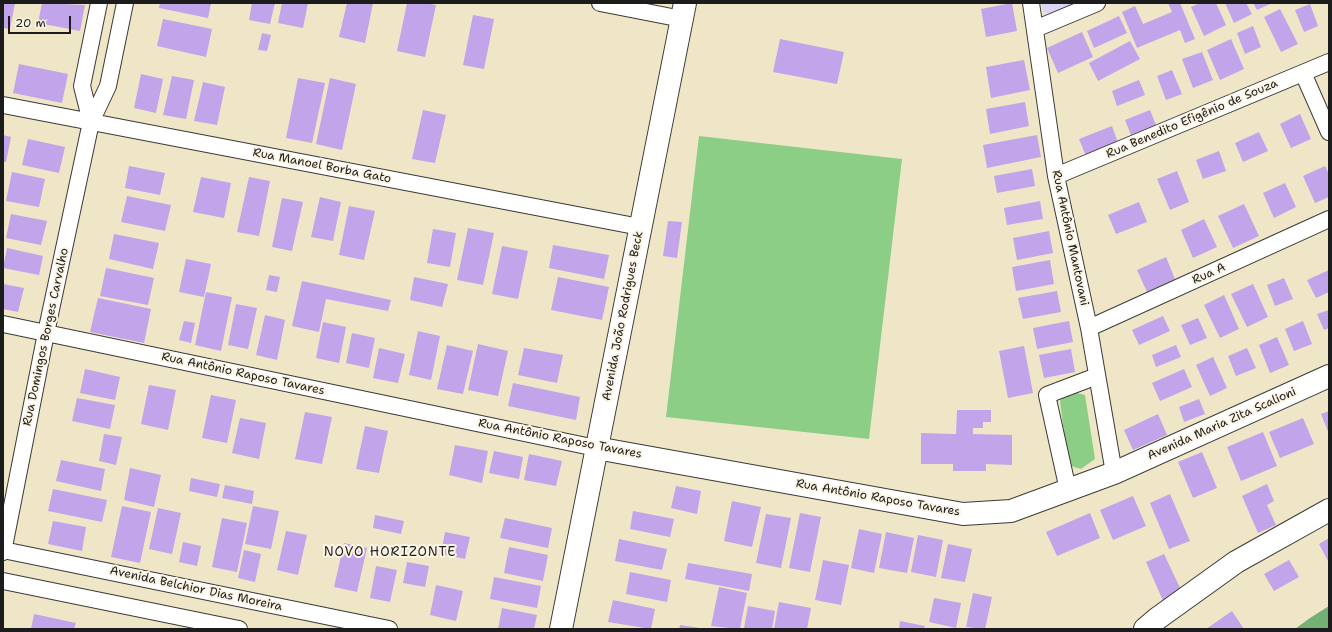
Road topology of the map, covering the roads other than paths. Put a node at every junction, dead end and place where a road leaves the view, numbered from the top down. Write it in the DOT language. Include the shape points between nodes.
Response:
graph roads {
  1 [pos="99,3"];
  2 [pos="125,3"];
  3 [pos="600,3"];
  4 [pos="1031,3"];
  5 [pos="1097,3"];
  6 [pos="683,11"];
  7 [pos="1035,29"];
  8 [pos="1329,62"];
  9 [pos="1303,73"];
  10 [pos="3,105"];
  11 [pos="91,122"];
  12 [pos="1329,132"];
  13 [pos="1056,176"];
  14 [pos="1329,219"];
  15 [pos="640,227"];
  16 [pos="3,324"];
  17 [pos="1089,328"];
  18 [pos="46,333"];
  19 [pos="1097,376"];
  20 [pos="1329,376"];
  21 [pos="596,448"];
  22 [pos="1114,473"];
  23 [pos="1068,490"];
  24 [pos="1329,510"];
  25 [pos="3,550"];
  26 [pos="3,582"];
  27 [pos="239,629"];
  28 [pos="389,629"];
  29 [pos="561,629"];
  30 [pos="1145,629"];
  1 -- 11 [label="street, Rua Domingos Borges Carvalho" via="82,86"];
  2 -- 11 [label="street, Rua Domingos Borges Carvalho" via="108,86"];
  3 -- 6 [label="street"];
  4 -- 7 [label="street, Rua Antônio Mantovani"];
  5 -- 7 [label="street"];
  6 -- 15 [label="street, Avenida João Rodrigues Beck"];
  7 -- 13 [label="street, Rua Antônio Mantovani"];
  8 -- 9 [label="street, Rua Benedito Efigênio de Souza"];
  9 -- 12 [label="street"];
  9 -- 13 [label="street, Rua Benedito Efigênio de Souza"];
  10 -- 11 [label="street, Rua Manoel Borba Gato"];
  11 -- 15 [label="street, Rua Manoel Borba Gato"];
  11 -- 18 [label="street, Rua Domingos Borges Carvalho"];
  13 -- 17 [label="street, Rua Antônio Mantovani"];
  14 -- 17 [label="street, Rua A"];
  15 -- 21 [label="street, Avenida João Rodrigues Beck"];
  16 -- 18 [label="street, Rua Antônio Raposo Tavares"];
  17 -- 19 [label="street, Rua Antônio Mantovani"];
  18 -- 21 [label="street, Rua Antônio Raposo Tavares"];
  18 -- 25 [label="street, Rua Domingos Borges Carvalho"];
  19 -- 22 [label="street, Rua Antônio Mantovani"];
  19 -- 23 [label="street" via="1047,395"];
  20 -- 22 [label="street, Avenida Maria Zita Scalioni"];
  21 -- 23 [label="street, Rua Antônio Raposo Tavares" via="963,514 1011,511"];
  21 -- 29 [label="street, Avenida João Rodrigues Beck"];
  22 -- 23 [label="street, Rua Antônio Raposo Tavares"];
  24 -- 30 [label="street" via="1236,562"];
  25 -- 28 [label="street, Avenida Belchior Dias Moreira"];
  26 -- 27 [label="street"];
}
